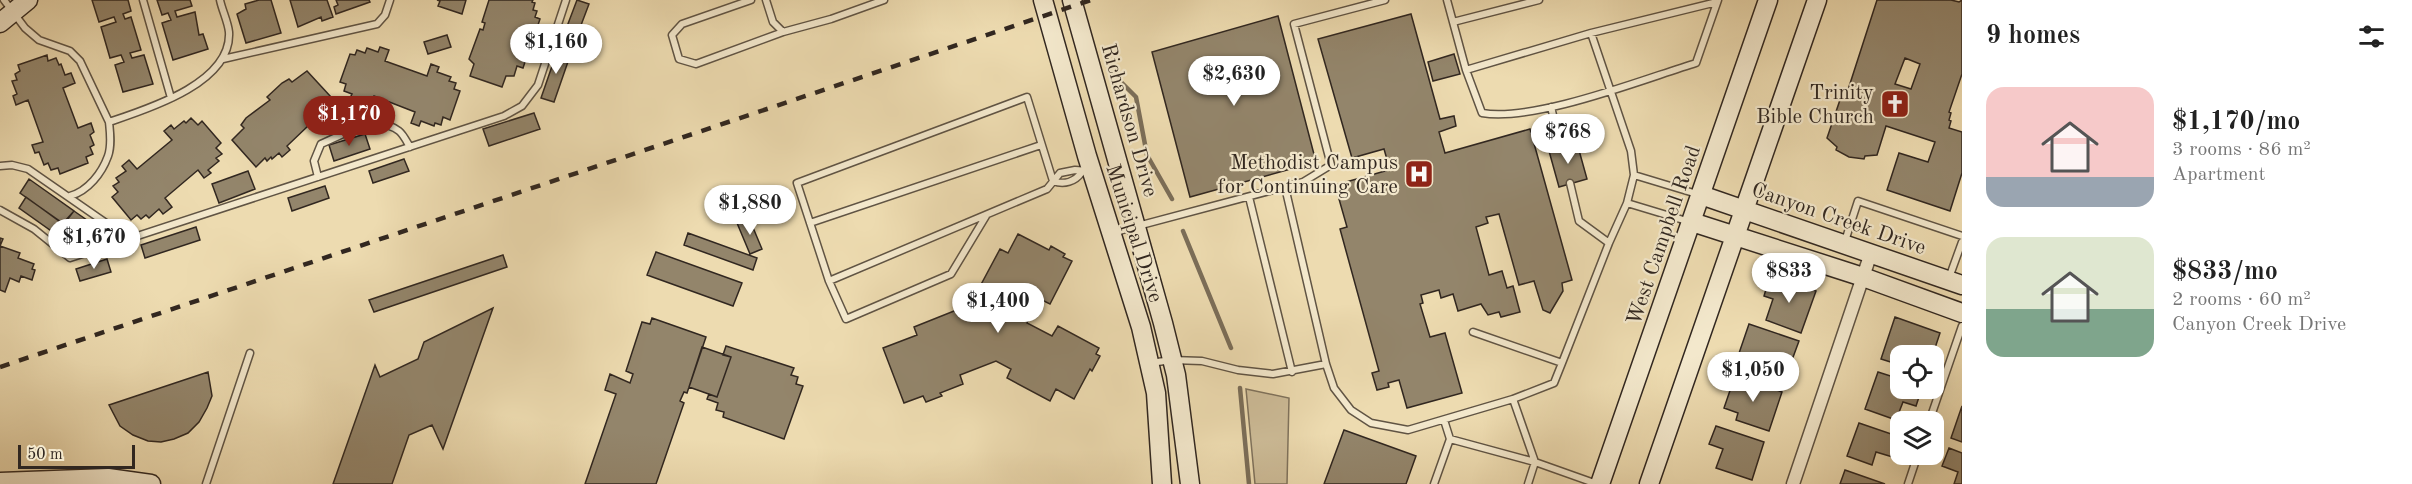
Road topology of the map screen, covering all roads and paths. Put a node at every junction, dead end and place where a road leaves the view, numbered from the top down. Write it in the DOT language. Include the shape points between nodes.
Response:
graph roads {
  1 [pos="144,0"];
  2 [pos="220,0"];
  3 [pos="390,0"];
  4 [pos="566,0"];
  5 [pos="751,0"];
  6 [pos="766,0"];
  7 [pos="884,0"];
  8 [pos="1043,0"];
  9 [pos="1072,0"];
  10 [pos="1385,0"];
  11 [pos="1447,0"];
  12 [pos="1539,0"];
  13 [pos="1768,0"];
  14 [pos="1817,0"];
  15 [pos="1717,1"];
  16 [pos="11,9"];
  17 [pos="1453,22"];
  18 [pos="783,32"];
  19 [pos="1591,33"];
  20 [pos="224,59"];
  21 [pos="1466,70"];
  22 [pos="1612,90"];
  23 [pos="171,98"];
  24 [pos="1551,107"];
  25 [pos="109,122"];
  26 [pos="1041,145"];
  27 [pos="410,147"];
  28 [pos="1561,148"];
  29 [pos="1118,162"];
  30 [pos="0,166"];
  31 [pos="1087,171"];
  32 [pos="1634,176"];
  33 [pos="318,177"];
  34 [pos="1053,181"];
  35 [pos="1570,183"];
  36 [pos="1285,187"];
  37 [pos="1701,195"];
  38 [pos="70,196"];
  39 [pos="1249,197"];
  40 [pos="1627,203"];
  41 [pos="1744,209"];
  42 [pos="0,210"];
  43 [pos="986,215"];
  44 [pos="1692,222"];
  45 [pos="810,223"];
  46 [pos="1136,225"];
  47 [pos="1111,233"];
  48 [pos="1735,235"];
  49 [pos="1962,236"];
  50 [pos="129,238"];
  51 [pos="1962,242"];
  52 [pos="1609,243"];
  53 [pos="1844,243"];
  54 [pos="1871,252"];
  55 [pos="1863,277"];
  56 [pos="828,281"];
  57 [pos="1955,283"];
  58 [pos="1940,305"];
  59 [pos="1962,313"];
  60 [pos="1163,323"];
  61 [pos="1962,326"];
  62 [pos="1473,332"];
  63 [pos="250,353"];
  64 [pos="1172,360"];
  65 [pos="1150,363"];
  66 [pos="1562,363"];
  67 [pos="1326,364"];
  68 [pos="1292,372"];
  69 [pos="1514,399"];
  70 [pos="1933,411"];
  71 [pos="1444,420"];
  72 [pos="1450,439"];
  73 [pos="1535,462"];
  74 [pos="1914,465"];
  75 [pos="3,481"];
  76 [pos="151,484"];
  77 [pos="206,484"];
  78 [pos="1162,484"];
  79 [pos="1190,484"];
  80 [pos="1434,484"];
  81 [pos="1528,484"];
  82 [pos="1598,484"];
  83 [pos="1649,484"];
  84 [pos="1793,484"];
  85 [pos="1908,484"];
  1 -- 23 [label="lane"];
  2 -- 20 [label="lane" via="229,32"];
  3 -- 20 [label="lane" via="377,24"];
  4 -- 27 [label="lane" via="538,85 522,106 504,116"];
  5 -- 18 [label="lane" via="682,24 672,35 680,59 696,64"];
  6 -- 18 [label="lane" via="773,22"];
  7 -- 18 [label="lane"];
  8 -- 31 [label="street, Municipal Drive"];
  9 -- 29 [label="street, Richardson Drive"];
  10 -- 36 [label="lane" via="1293,24 1331,165 1303,182"];
  11 -- 17 [label="lane"];
  12 -- 17 [label="lane"];
  13 -- 37 [label="street, West Campbell Road"];
  14 -- 41 [label="street"];
  15 -- 19 [label="lane"];
  15 -- 22 [label="lane" via="1696,63"];
  16 -- 25 [label="lane" via="39,40 70,51 80,61"];
  17 -- 21 [label="lane"];
  19 -- 21 [label="lane"];
  19 -- 22 [label="lane"];
  20 -- 23 [label="lane" via="193,87"];
  21 -- 24 [label="lane" via="1482,113 1495,116"];
  22 -- 24 [label="lane"];
  22 -- 32 [label="lane" via="1631,151"];
  23 -- 25 [label="lane"];
  24 -- 28 [label="lane"];
  25 -- 38 [label="lane" via="108,156 92,183"];
  26 -- 34 [label="lane"];
  26 -- 45 [label="lane"];
  26 -- 45 [label="lane" via="1027,97 797,183"];
  27 -- 33 [label="lane"];
  27 -- 33 [label="lane" via="400,131 385,125 365,126 321,144 314,161"];
  29 -- 31 [label="street"];
  29 -- 46 [label="street, Richardson Drive"];
  30 -- 38 [label="lane" via="28,169"];
  31 -- 34 [label="lane" via="1061,184"];
  31 -- 47 [label="street, Municipal Drive"];
  32 -- 37 [label="lane"];
  32 -- 40 [label="lane"];
  33 -- 50 [label="lane"];
  34 -- 43 [label="lane" via="1047,189"];
  35 -- 52 [label="lane" via="1580,221"];
  36 -- 39 [label="lane"];
  36 -- 67 [label="lane"];
  37 -- 41 [label="street, Canyon Creek Drive"];
  37 -- 44 [label="street, West Campbell Road"];
  38 -- 50 [label="lane"];
  39 -- 46 [label="lane"];
  39 -- 68 [label="lane"];
  40 -- 44 [label="lane"];
  40 -- 52 [label="lane"];
  41 -- 48 [label="street"];
  41 -- 53 [label="street, Canyon Creek Drive"];
  42 -- 50 [label="lane" via="70,258"];
  43 -- 56 [label="lane"];
  43 -- 56 [label="lane" via="951,274 846,319"];
  44 -- 48 [label="street"];
  44 -- 82 [label="street, West Campbell Road"];
  45 -- 56 [label="lane"];
  46 -- 47 [label="lane"];
  46 -- 60 [label="street, Richardson Drive"];
  47 -- 65 [label="street, Municipal Drive"];
  48 -- 55 [label="street"];
  48 -- 83 [label="street"];
  49 -- 53 [label="lane" via="1858,201"];
  51 -- 57 [label="lane"];
  52 -- 66 [label="lane"];
  53 -- 54 [label="street, Canyon Creek Drive"];
  54 -- 55 [label="street"];
  54 -- 57 [label="street, Canyon Creek Drive"];
  55 -- 58 [label="street"];
  55 -- 84 [label="street"];
  57 -- 58 [label="street"];
  58 -- 59 [label="street"];
  60 -- 64 [label="street, Municipal Drive"];
  61 -- 70 [label="lane"];
  62 -- 66 [label="lane"];
  63 -- 77 [label="lane"];
  64 -- 65 [label="lane"];
  64 -- 68 [label="lane" via="1202,361 1273,374"];
  64 -- 79 [label="street, Municipal Drive"];
  65 -- 78 [label="street, Municipal Drive" via="1156,393"];
  66 -- 69 [label="lane" via="1554,384"];
  67 -- 68 [label="lane"];
  67 -- 71 [label="lane" via="1334,388 1351,410 1371,423 1408,430"];
  69 -- 71 [label="lane"];
  69 -- 73 [label="lane"];
  71 -- 72 [label="lane"];
  72 -- 73 [label="lane"];
  72 -- 80 [label="lane"];
  73 -- 81 [label="lane"];
  73 -- 82 [label="lane"];
  74 -- 85 [label="lane"];
  75 -- 76 [label="street" via="108,478"];
}
